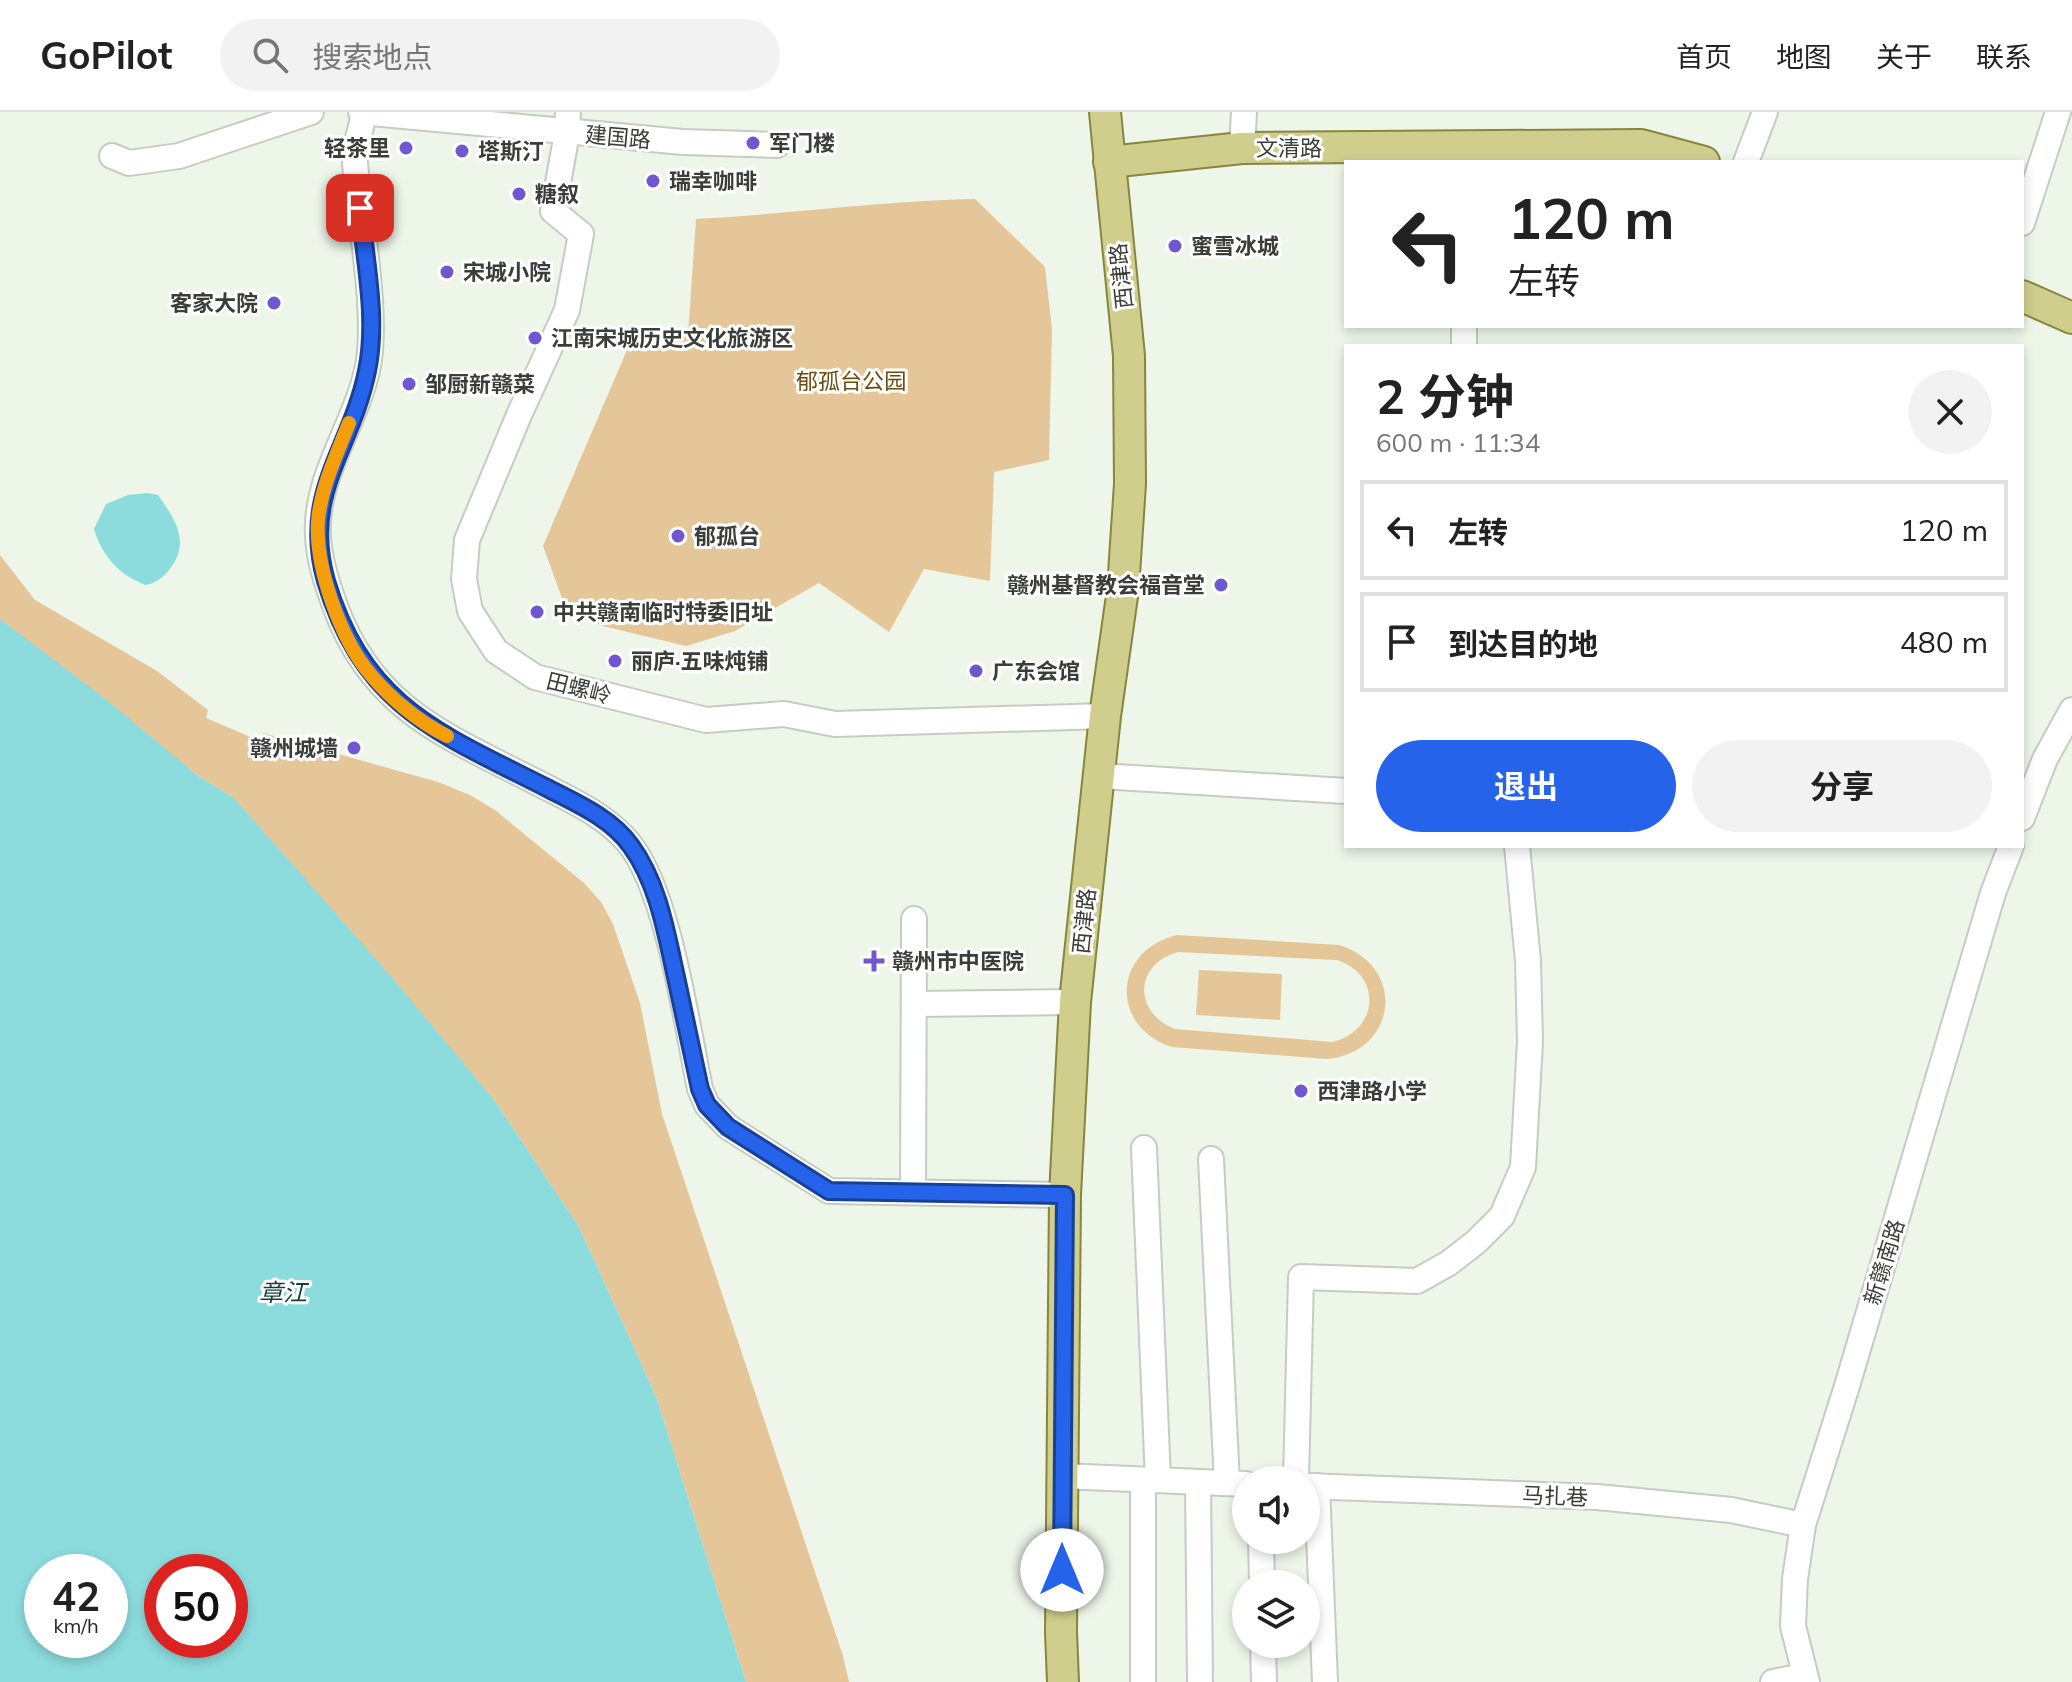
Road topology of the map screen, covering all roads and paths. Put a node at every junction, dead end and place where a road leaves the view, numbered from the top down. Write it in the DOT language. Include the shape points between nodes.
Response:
graph roads {
  1 [pos="311,112"];
  2 [pos="363,112"];
  3 [pos="1105,112"];
  4 [pos="1244,112"];
  5 [pos="1765,112"];
  6 [pos="2058,112"];
  7 [pos="568,122"];
  8 [pos="777,145"];
  9 [pos="1242,148"];
  10 [pos="1460,154"];
  11 [pos="112,156"];
  12 [pos="1697,160"];
  13 [pos="1747,160"];
  14 [pos="1109,162"];
  15 [pos="1344,166"];
  16 [pos="2024,217"];
  17 [pos="2024,297"];
  18 [pos="2024,318"];
  19 [pos="2072,318"];
  20 [pos="2072,338"];
  21 [pos="2072,710"];
  22 [pos="1105,716"];
  23 [pos="1100,776"];
  24 [pos="1344,791"];
  25 [pos="2024,813"];
  26 [pos="1517,848"];
  27 [pos="2010,848"];
  28 [pos="914,919"];
  29 [pos="1075,1002"];
  30 [pos="914,1004"];
  31 [pos="1144,1148"];
  32 [pos="1211,1159"];
  33 [pos="913,1192"];
  34 [pos="1065,1195"];
  35 [pos="1236,1466"];
  36 [pos="1306,1466"];
  37 [pos="1062,1476"];
  38 [pos="1150,1480"];
  39 [pos="1198,1482"];
  40 [pos="1232,1483"];
  41 [pos="1320,1485"];
  42 [pos="1803,1525"];
  43 [pos="1313,1554"];
  44 [pos="1263,1658"];
  45 [pos="1805,1679"];
  46 [pos="1063,1682"];
  47 [pos="1143,1682"];
  48 [pos="1200,1682"];
  49 [pos="1264,1682"];
  50 [pos="1325,1682"];
  51 [pos="1773,1682"];
  1 -- 11 [label="street" via="179,156 129,163"];
  2 -- 7 [label="street, 建国路"];
  2 -- 33 [label="street" via="355,154 370,354 322,498 318,536 326,581 355,651 371,675 435,730 597,815 629,843 660,909 700,1089 715,1116 829,1191"];
  3 -- 14 [label="main road, 西津路"];
  4 -- 9 [label="street"];
  5 -- 13 [label="street"];
  6 -- 16 [label="street"];
  7 -- 8 [label="street, 建国路" via="683,142"];
  7 -- 22 [label="street, 田螺岭" via="553,211 581,234 567,310 467,540 464,579 470,611 496,651 535,677 706,720 784,714 835,724"];
  9 -- 10 [label="main road, 文清路"];
  9 -- 14 [label="main road, 文清路"];
  10 -- 12 [label="main road, 文清路" via="1641,145"];
  14 -- 15 [label="main road, 文清路"];
  14 -- 22 [label="main road, 西津路" via="1129,356 1130,484 1123,589"];
  17 -- 19 [label="main road"];
  18 -- 20 [label="main road"];
  21 -- 25 [label="street"];
  22 -- 23 [label="main road, 西津路"];
  23 -- 24 [label="street"];
  23 -- 29 [label="main road, 西津路"];
  26 -- 36 [label="street" via="1530,1041 1523,1167 1502,1216 1449,1263 1417,1281 1301,1277"];
  27 -- 42 [label="street, 新赣南路"];
  28 -- 30 [label="street"];
  29 -- 30 [label="street"];
  29 -- 34 [label="main road, 西津路"];
  30 -- 33 [label="street"];
  31 -- 38 [label="street"];
  32 -- 35 [label="street"];
  33 -- 34 [label="street"];
  34 -- 37 [label="main road, 西津路"];
  37 -- 38 [label="street"];
  37 -- 46 [label="main road, 西津路"];
  38 -- 39 [label="street"];
  38 -- 47 [label="street"];
  39 -- 40 [label="street"];
  39 -- 48 [label="street"];
  41 -- 42 [label="street, 马扎巷" via="1597,1497 1731,1510"];
  42 -- 45 [label="street, 新赣南路" via="1793,1626"];
  43 -- 50 [label="street"];
  44 -- 49 [label="street"];
  45 -- 51 [label="street"];
}
